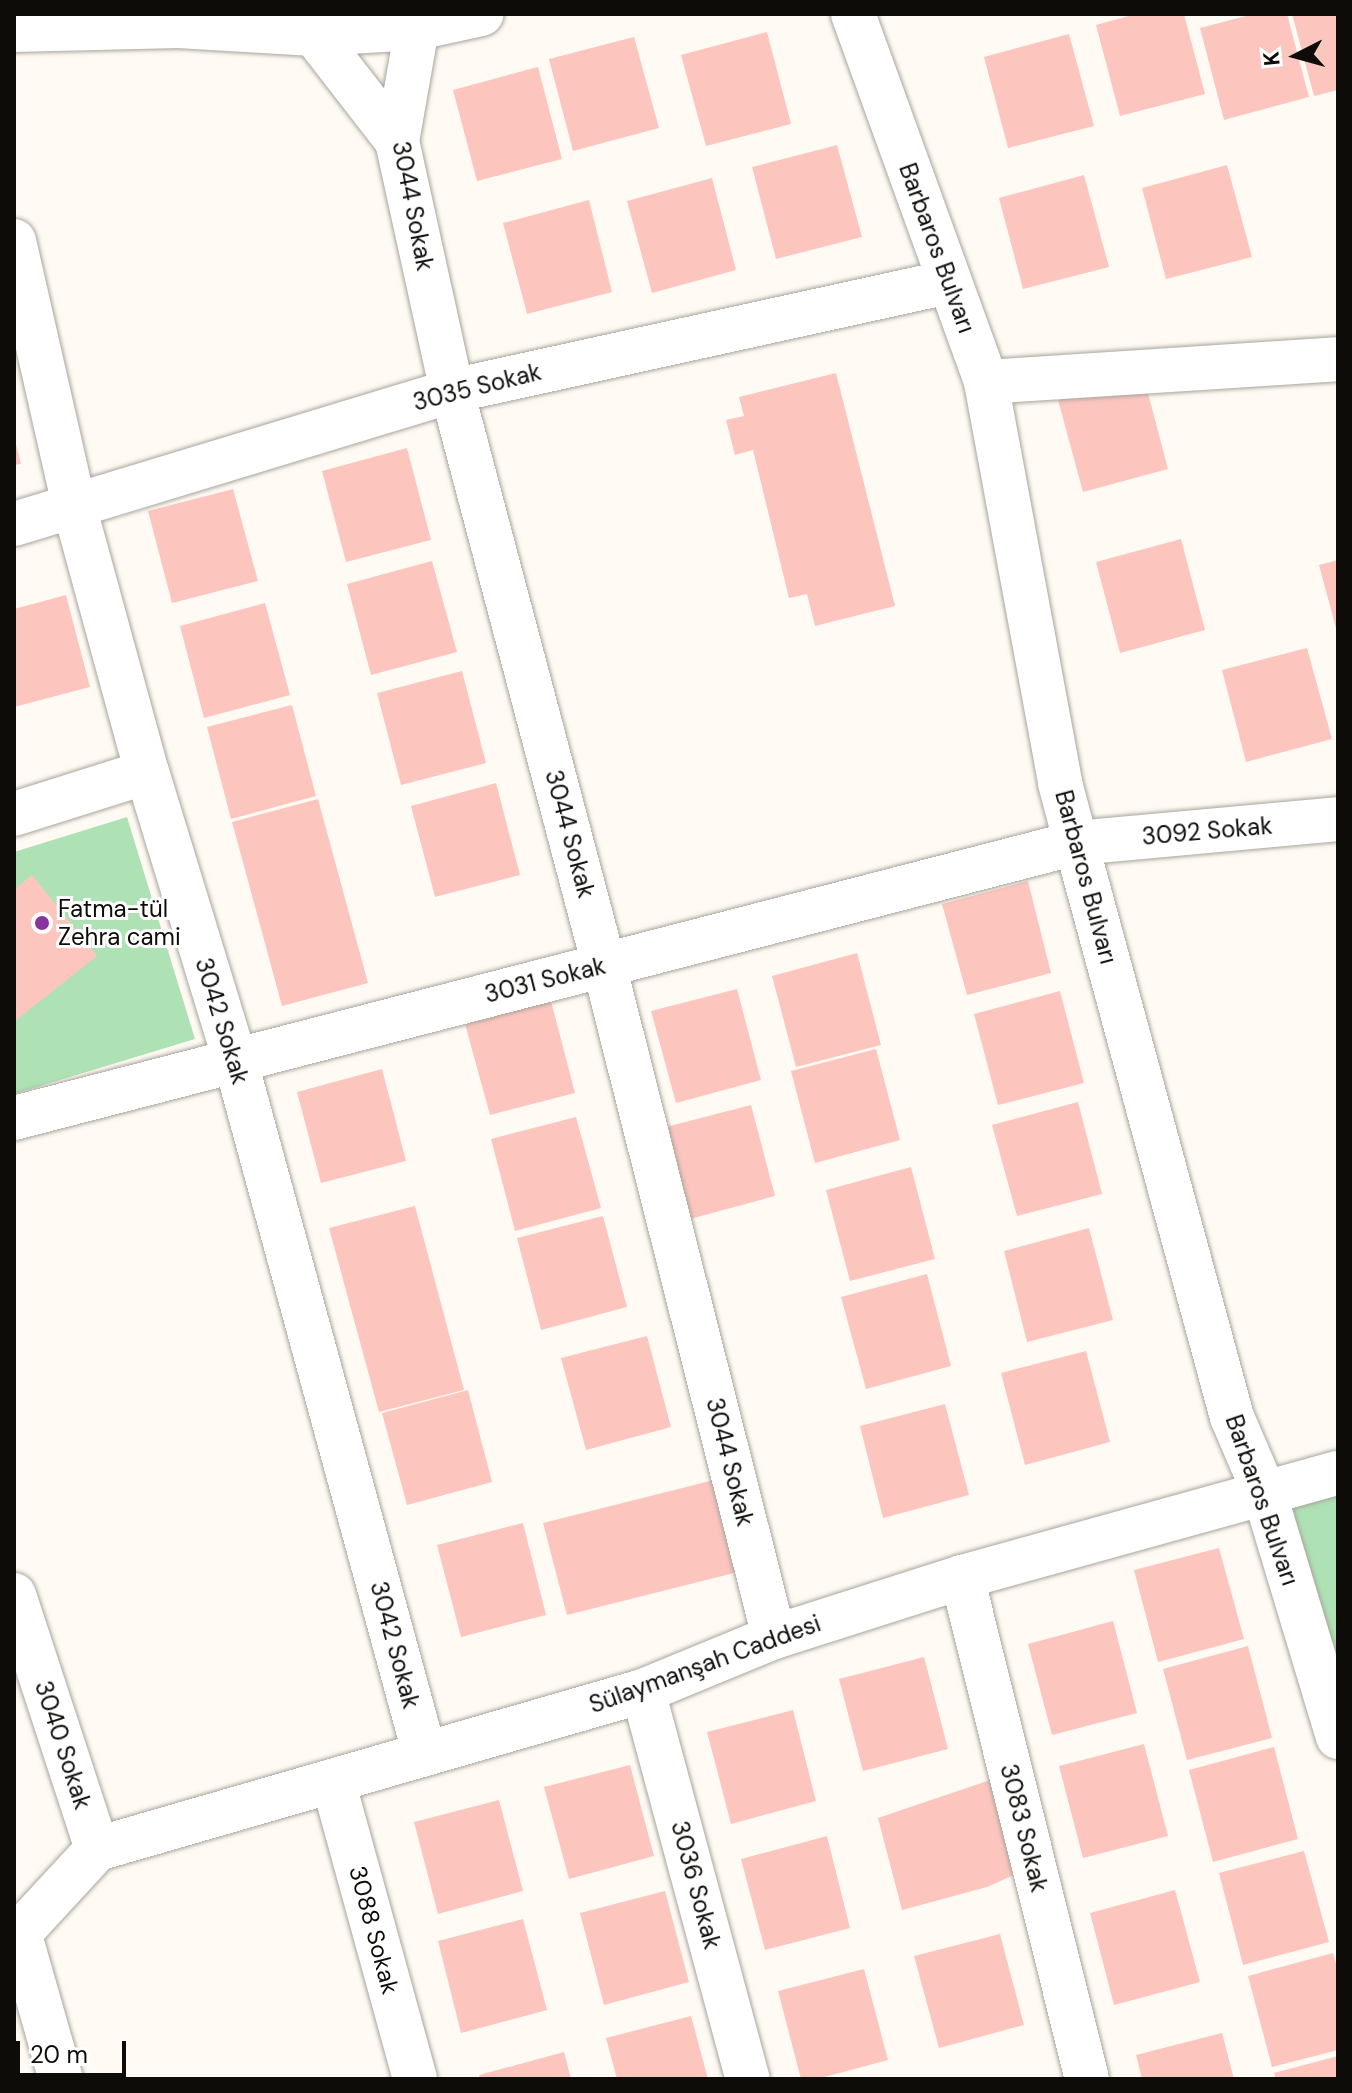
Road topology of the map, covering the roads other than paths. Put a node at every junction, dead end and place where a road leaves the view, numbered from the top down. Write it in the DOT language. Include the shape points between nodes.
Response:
graph roads {
  1 [pos="481,14"];
  2 [pos="853,14"];
  3 [pos="176,20"];
  4 [pos="417,28"];
  5 [pos="14,30"];
  6 [pos="314,34"];
  7 [pos="397,141"];
  8 [pos="14,241"];
  9 [pos="948,282"];
  10 [pos="1338,359"];
  11 [pos="986,382"];
  12 [pos="452,391"];
  13 [pos="74,506"];
  14 [pos="14,524"];
  15 [pos="147,772"];
  16 [pos="14,814"];
  17 [pos="1338,819"];
  18 [pos="1076,843"];
  19 [pos="604,965"];
  20 [pos="235,1059"];
  21 [pos="14,1118"];
  22 [pos="1338,1473"];
  23 [pos="1264,1492"];
  24 [pos="962,1577"];
  25 [pos="14,1595"];
  26 [pos="774,1637"];
  27 [pos="643,1691"];
  28 [pos="1338,1737"];
  29 [pos="424,1752"];
  30 [pos="333,1781"];
  31 [pos="97,1849"];
  32 [pos="16,1935"];
  33 [pos="61,2079"];
  34 [pos="415,2079"];
  35 [pos="748,2079"];
  36 [pos="1087,2079"];
  1 -- 4 [label="street"];
  2 -- 9 [label="street, Barbaros Bulvarı"];
  3 -- 5 [label="street"];
  3 -- 6 [label="street"];
  4 -- 6 [label="street"];
  4 -- 7 [label="street, 3044 Sokak"];
  6 -- 7 [label="street"];
  7 -- 12 [label="street, 3044 Sokak"];
  8 -- 13 [label="street, 3042 Sokak"];
  9 -- 11 [label="street, Barbaros Bulvarı"];
  9 -- 12 [label="street, 3035 Sokak"];
  10 -- 11 [label="street"];
  11 -- 18 [label="street, Barbaros Bulvarı" via="1060,783"];
  12 -- 13 [label="street, 3035 Sokak"];
  12 -- 19 [label="street, 3044 Sokak"];
  13 -- 14 [label="street, 3035 Sokak"];
  13 -- 15 [label="street, 3042 Sokak"];
  15 -- 16 [label="street"];
  15 -- 20 [label="street, 3042 Sokak"];
  17 -- 18 [label="street, 3092 Sokak"];
  18 -- 19 [label="street, 3031 Sokak"];
  18 -- 23 [label="street, Barbaros Bulvarı" via="1232,1417"];
  19 -- 20 [label="street, 3031 Sokak"];
  19 -- 26 [label="street, 3044 Sokak"];
  20 -- 21 [label="street, 3031 Sokak"];
  20 -- 29 [label="street, 3042 Sokak"];
  22 -- 23 [label="street, Sülaymanşah Caddesi"];
  23 -- 24 [label="street, Sülaymanşah Caddesi"];
  23 -- 28 [label="street, Barbaros Bulvarı"];
  24 -- 26 [label="street, Sülaymanşah Caddesi"];
  24 -- 36 [label="street, 3083 Sokak"];
  25 -- 31 [label="street, 3040 Sokak"];
  26 -- 27 [label="street, Sülaymanşah Caddesi"];
  27 -- 29 [label="street, Sülaymanşah Caddesi"];
  27 -- 35 [label="street, 3036 Sokak"];
  29 -- 30 [label="street, Sülaymanşah Caddesi"];
  30 -- 31 [label="street, Sülaymanşah Caddesi"];
  30 -- 34 [label="street, 3088 Sokak"];
  31 -- 32 [label="street"];
  32 -- 33 [label="street"];
}
